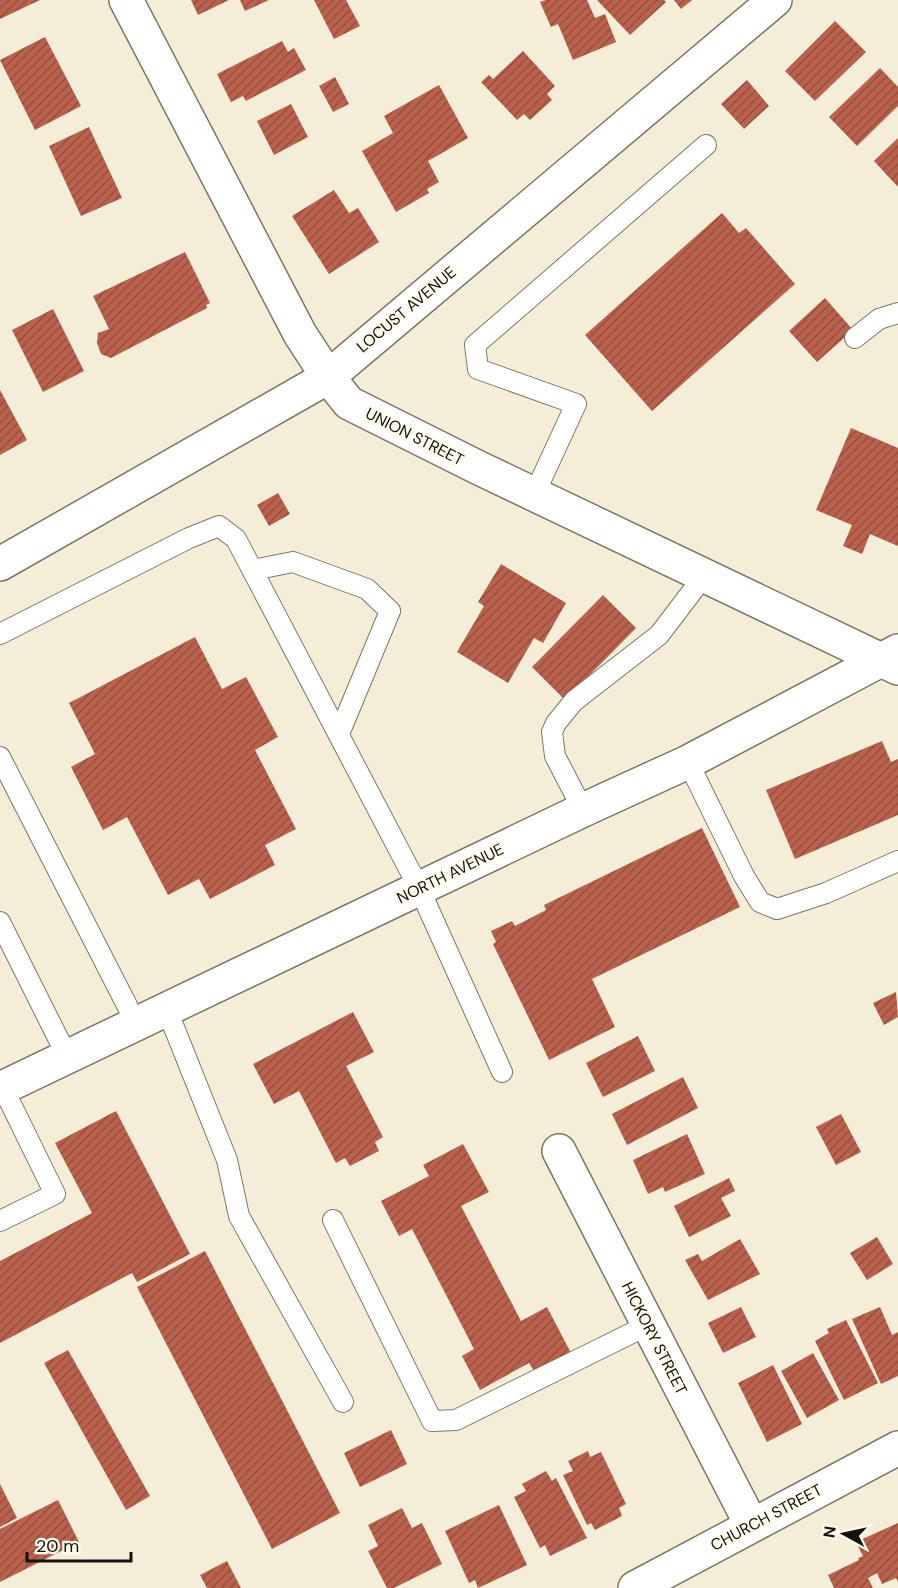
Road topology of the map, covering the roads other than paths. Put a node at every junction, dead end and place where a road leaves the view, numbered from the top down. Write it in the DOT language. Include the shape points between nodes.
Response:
graph roads {
  1 [pos="126,0"];
  2 [pos="775,0"];
  3 [pos="706,145"];
  4 [pos="898,313"];
  5 [pos="855,338"];
  6 [pos="328,377"];
  7 [pos="534,495"];
  8 [pos="0,564"];
  9 [pos="253,570"];
  10 [pos="704,576"];
  11 [pos="0,634"];
  12 [pos="893,660"];
  13 [pos="339,734"];
  14 [pos="0,757"];
  15 [pos="688,762"];
  16 [pos="583,810"];
  17 [pos="898,861"];
  18 [pos="419,888"];
  19 [pos="0,922"];
  20 [pos="167,1010"];
  21 [pos="137,1025"];
  22 [pos="68,1058"];
  23 [pos="502,1072"];
  24 [pos="1,1088"];
  25 [pos="559,1151"];
  26 [pos="333,1220"];
  27 [pos="0,1221"];
  28 [pos="648,1325"];
  29 [pos="343,1402"];
  30 [pos="898,1448"];
  31 [pos="751,1524"];
  32 [pos="636,1588"];
  1 -- 6 [label="street, UNION STREET" via="300,334"];
  2 -- 6 [label="street, LOCUST AVENUE"];
  3 -- 7 [label="lane" via="475,345 478,369 576,404"];
  4 -- 5 [label="lane" via="879,319"];
  6 -- 7 [label="street, UNION STREET" via="349,403"];
  6 -- 8 [label="street, LOCUST AVENUE"];
  7 -- 10 [label="street, UNION STREET"];
  9 -- 11 [label="lane" via="236,539 219,526"];
  9 -- 13 [label="lane"];
  9 -- 13 [label="lane" via="293,562 367,589 390,611"];
  10 -- 12 [label="street, UNION STREET"];
  10 -- 16 [label="lane" via="659,635 574,701 556,723 552,732 555,756"];
  12 -- 15 [label="street, NORTH AVENUE"];
  13 -- 18 [label="lane"];
  14 -- 21 [label="lane"];
  15 -- 16 [label="street, NORTH AVENUE"];
  15 -- 17 [label="lane" via="760,902 777,909 826,893"];
  16 -- 18 [label="street, NORTH AVENUE"];
  18 -- 20 [label="street, NORTH AVENUE"];
  18 -- 23 [label="lane"];
  19 -- 22 [label="lane"];
  20 -- 21 [label="street, NORTH AVENUE"];
  20 -- 29 [label="lane" via="227,1160 239,1216"];
  21 -- 22 [label="street, NORTH AVENUE"];
  22 -- 24 [label="street, NORTH AVENUE"];
  24 -- 27 [label="lane" via="55,1194"];
  25 -- 28 [label="street, HICKORY STREET"];
  26 -- 28 [label="lane" via="432,1421 456,1420"];
  28 -- 31 [label="street, HICKORY STREET"];
  30 -- 31 [label="street, CHURCH STREET"];
  31 -- 32 [label="street, CHURCH STREET"];
}
